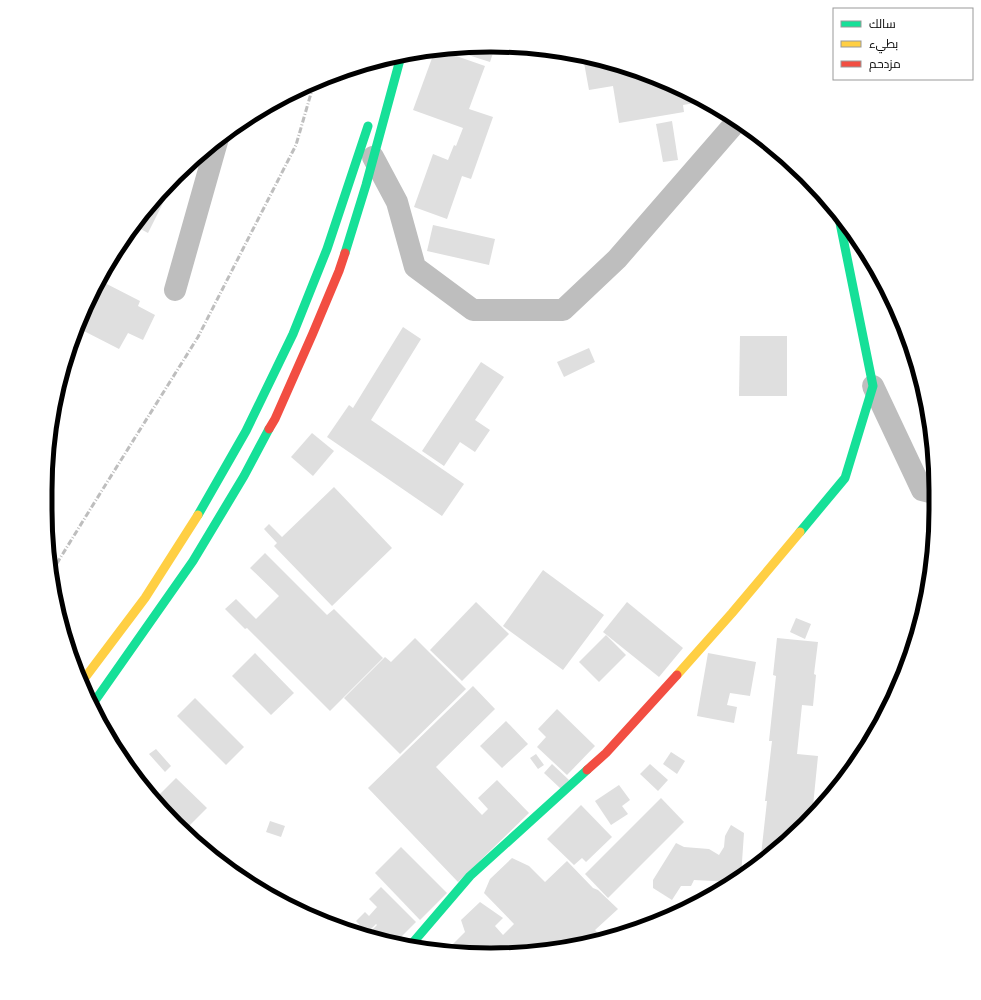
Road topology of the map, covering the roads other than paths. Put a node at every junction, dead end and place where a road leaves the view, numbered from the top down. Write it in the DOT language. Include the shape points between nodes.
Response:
graph roads {
  1 [pos="400,61"];
  2 [pos="369,119"];
  3 [pos="733,125"];
  4 [pos="215,150"];
  5 [pos="374,157"];
  6 [pos="841,228"];
  7 [pos="176,290"];
  8 [pos="873,386"];
  9 [pos="929,492"];
  10 [pos="85,677"];
  11 [pos="96,700"];
  12 [pos="414,941"];
  1 -- 5 [label="main road"];
  2 -- 10 [label="main road" via="324,256 293,334 246,431 200,512 145,598"];
  3 -- 5 [label="street" via="617,259 563,310 473,310 415,267 397,202"];
  4 -- 7 [label="street"];
  5 -- 11 [label="main road" via="339,271 275,418 193,561"];
  6 -- 8 [label="main road"];
  8 -- 9 [label="street" via="922,490"];
  8 -- 12 [label="main road" via="845,478 732,613 606,753 470,876"];
}
